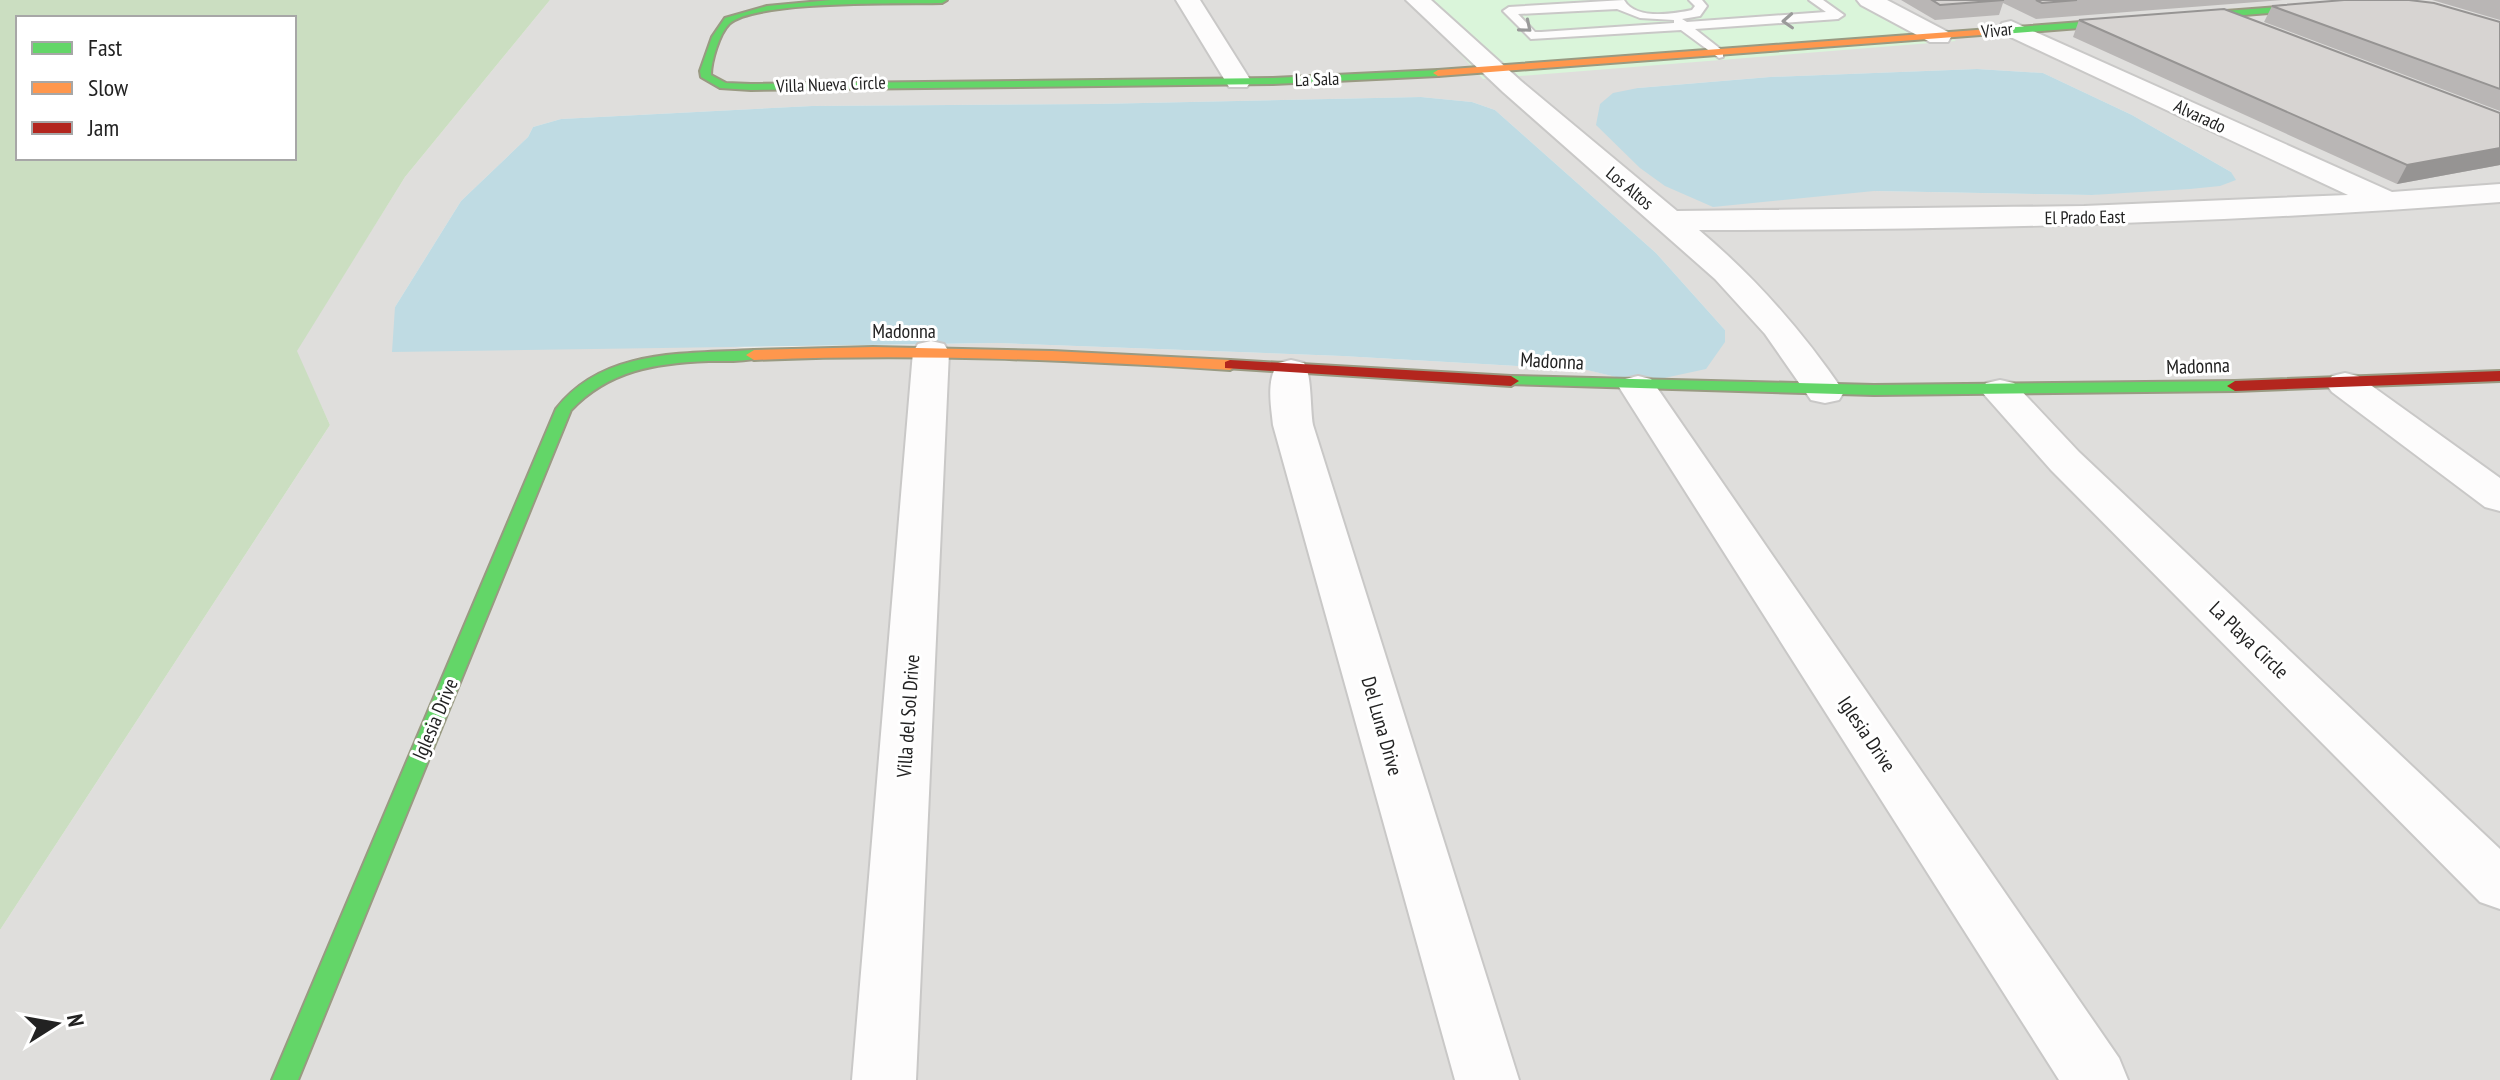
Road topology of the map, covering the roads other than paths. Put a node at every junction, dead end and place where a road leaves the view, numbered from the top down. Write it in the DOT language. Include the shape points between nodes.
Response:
graph roads {
  1 [pos="942,0"];
  2 [pos="1188,0"];
  3 [pos="1418,0"];
  4 [pos="1696,0"];
  5 [pos="1704,0"];
  6 [pos="1815,0"];
  7 [pos="1869,0"];
  8 [pos="1619,2"];
  9 [pos="2346,5"];
  10 [pos="2217,14"];
  11 [pos="1679,22"];
  12 [pos="2011,28"];
  13 [pos="1939,37"];
  14 [pos="2277,37"];
  15 [pos="1719,54"];
  16 [pos="1491,70"];
  17 [pos="1238,81"];
  18 [pos="2500,193"];
  19 [pos="2390,203"];
  20 [pos="1669,220"];
  21 [pos="931,352"];
  22 [pos="1291,371"];
  23 [pos="605,374"];
  24 [pos="2500,376"];
  25 [pos="2345,384"];
  26 [pos="1638,387"];
  27 [pos="2000,391"];
  28 [pos="1825,392"];
  29 [pos="2500,498"];
  30 [pos="2500,885"];
  31 [pos="285,1080"];
  32 [pos="884,1080"];
  33 [pos="1487,1080"];
  34 [pos="2096,1080"];
  1 -- 17 [label="street, Villa Nueva Circle" via="745,10 726,21 706,77 740,87"];
  2 -- 17 [label="street"];
  3 -- 16 [label="street, Los Altos"];
  4 -- 5 [label="lane"];
  4 -- 11 [label="lane" via="1701,6 1696,13"];
  6 -- 11 [label="lane, one-way" via="1838,15"];
  7 -- 13 [label="street"];
  8 -- 11 [label="lane" via="1633,14"];
  8 -- 11 [label="lane, one-way" via="1509,11 1531,35 1541,36"];
  9 -- 10 [label="street, Vivar"];
  10 -- 12 [label="street, Vivar"];
  10 -- 14 [label="street"];
  11 -- 15 [label="lane"];
  12 -- 13 [label="street, Vivar"];
  12 -- 19 [label="street, Alvarado"];
  13 -- 15 [label="street, Vivar"];
  15 -- 16 [label="street, Vivar"];
  16 -- 17 [label="street, La Sala"];
  16 -- 20 [label="street, Los Altos"];
  18 -- 19 [label="street, El Prado East"];
  19 -- 20 [label="street, El Prado East" via="2051,218"];
  20 -- 28 [label="street, Los Altos" via="1762,305 1799,349"];
  21 -- 22 [label="street, Madonna"];
  21 -- 23 [label="street, Madonna" via="691,358"];
  21 -- 32 [label="street, Villa del Sol Drive"];
  22 -- 26 [label="street, Madonna"];
  22 -- 33 [label="street, Del Luna Drive" via="1293,425"];
  23 -- 31 [label="street, Iglesia Drive" via="578,390 564,409"];
  24 -- 25 [label="street, Madonna"];
  25 -- 27 [label="street, Madonna"];
  25 -- 29 [label="street"];
  26 -- 28 [label="street, Madonna"];
  26 -- 34 [label="street, Iglesia Drive"];
  27 -- 28 [label="street, Madonna"];
  27 -- 30 [label="street, La Playa Circle" via="2065,461"];
}
